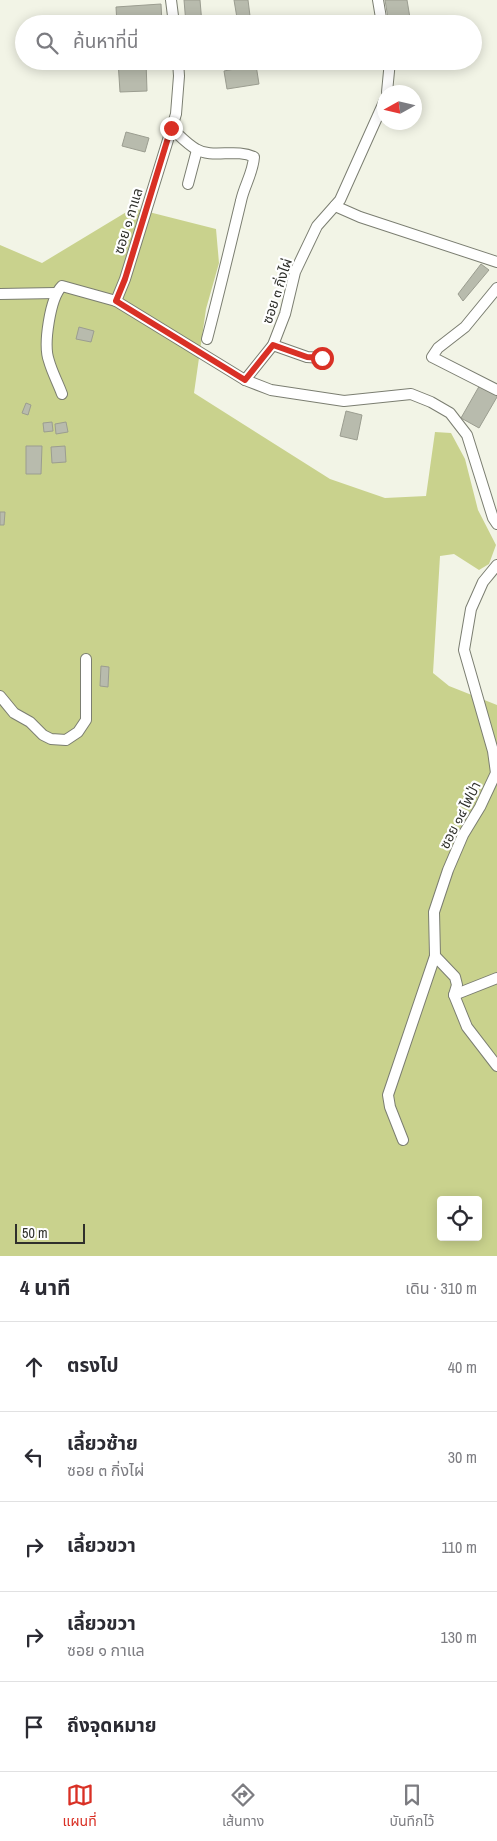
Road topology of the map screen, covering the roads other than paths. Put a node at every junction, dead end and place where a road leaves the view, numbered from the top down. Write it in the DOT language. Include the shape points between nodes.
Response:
graph roads {
  1 [pos="172,0"];
  2 [pos="378,0"];
  3 [pos="173,15"];
  4 [pos="380,15"];
  5 [pos="179,70"];
  6 [pos="389,70"];
  7 [pos="388,85"];
  8 [pos="377,118"];
  9 [pos="171,128"];
  10 [pos="196,150"];
  11 [pos="188,184"];
  12 [pos="334,206"];
  13 [pos="497,262"];
  14 [pos="497,288"];
  15 [pos="56,293"];
  16 [pos="0,294"];
  17 [pos="116,301"];
  18 [pos="207,339"];
  19 [pos="273,345"];
  20 [pos="322,358"];
  21 [pos="245,380"];
  22 [pos="497,390"];
  23 [pos="62,394"];
  24 [pos="497,524"];
  25 [pos="497,565"];
  26 [pos="86,659"];
  27 [pos="0,696"];
  28 [pos="494,785"];
  29 [pos="435,956"];
  30 [pos="497,978"];
  31 [pos="454,995"];
  32 [pos="497,1066"];
  33 [pos="404,1140"];
  1 -- 3 [label="street"];
  2 -- 4 [label="street"];
  5 -- 9 [label="street, ซอย ๑ กาแล" via="176,114"];
  6 -- 7 [label="street"];
  8 -- 12 [label="street, ซอย ๓ กิ่งไผ่" via="340,200"];
  9 -- 10 [label="street"];
  9 -- 17 [label="street, ซอย ๑ กาแล"];
  10 -- 11 [label="street"];
  10 -- 18 [label="street" via="246,153 254,157"];
  12 -- 13 [label="street"];
  12 -- 19 [label="street, ซอย ๓ กิ่งไผ่" via="317,226 295,272 285,314"];
  14 -- 22 [label="street" via="465,326 432,357"];
  15 -- 16 [label="street"];
  15 -- 17 [label="street" via="62,286"];
  15 -- 23 [label="street" via="51,307 48,359"];
  17 -- 21 [label="street"];
  19 -- 20 [label="street" via="307,357"];
  19 -- 21 [label="street, ซอย ๓ กิ่งไผ่"];
  21 -- 24 [label="street" via="271,390 344,401 410,394 450,413 467,436"];
  25 -- 28 [label="street, ซอย ๑๔ ไฟป่า" via="482,582 471,609 464,650 493,751"];
  26 -- 27 [label="street" via="86,720 78,732 66,740 43,735 14,713"];
  28 -- 29 [label="street, ซอย ๑๔ ไฟป่า" via="463,835 434,912"];
  29 -- 31 [label="street" via="455,977"];
  29 -- 33 [label="street, ซอย ๑๔ ไฟป่า" via="388,1095"];
  30 -- 31 [label="street"];
  31 -- 32 [label="street" via="467,1027"];
}
